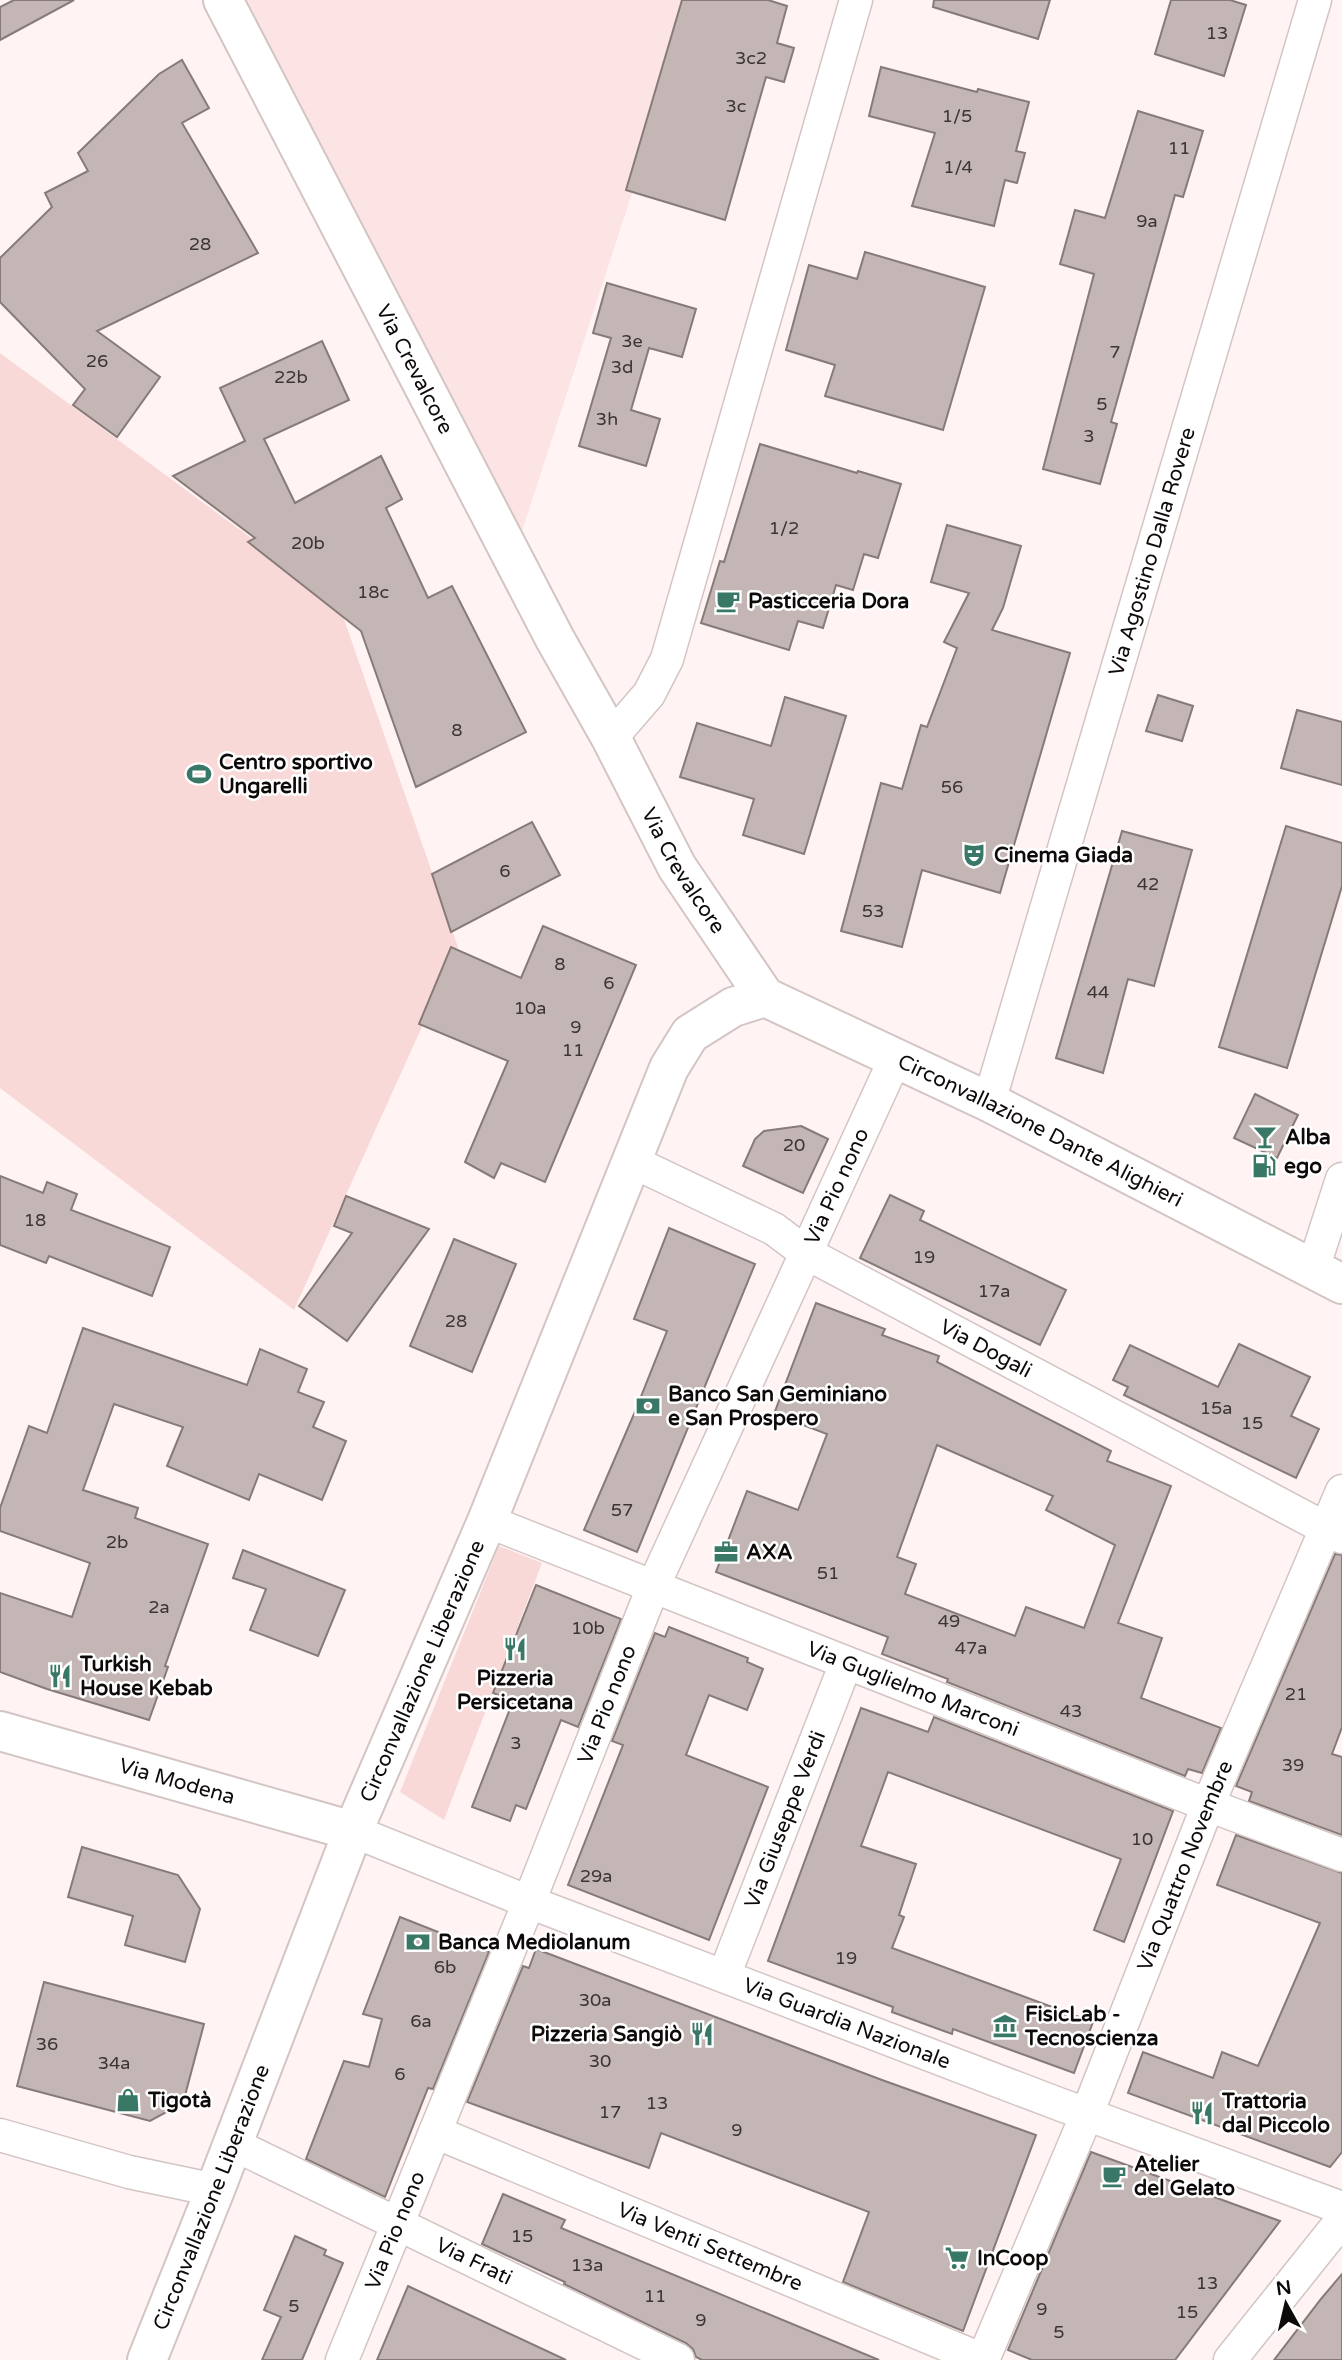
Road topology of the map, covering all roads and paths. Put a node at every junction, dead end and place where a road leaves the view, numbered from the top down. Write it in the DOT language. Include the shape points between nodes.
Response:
graph roads {
  1 [pos="223,0"];
  2 [pos="856,0"];
  3 [pos="1315,0"];
  4 [pos="611,738"];
  5 [pos="749,1002"];
  6 [pos="895,1059"];
  7 [pos="989,1102"];
  8 [pos="631,1161"];
  9 [pos="1342,1180"];
  10 [pos="806,1253"];
  11 [pos="1328,1276"];
  12 [pos="1342,1490"];
  13 [pos="487,1521"];
  14 [pos="1334,1533"];
  15 [pos="653,1587"];
  16 [pos="846,1662"];
  17 [pos="0,1731"];
  18 [pos="1208,1805"];
  19 [pos="354,1831"];
  20 [pos="1342,1856"];
  21 [pos="530,1902"];
  22 [pos="724,1976"];
  23 [pos="1087,2114"];
  24 [pos="435,2132"];
  25 [pos="0,2135"];
  26 [pos="233,2144"];
  27 [pos="215,2190"];
  28 [pos="1342,2208"];
  29 [pos="1342,2220"];
  30 [pos="398,2223"];
  31 [pos="147,2360"];
  32 [pos="342,2360"];
  33 [pos="678,2360"];
  34 [pos="983,2360"];
  35 [pos="1230,2360"];
  1 -- 4 [label="main road, Via Crevalcore"];
  2 -- 4 [label="street" via="667,659 649,694"];
  3 -- 7 [label="street, Via Agostino Dalla Rovere"];
  4 -- 5 [label="main road, Via Crevalcore"];
  5 -- 6 [label="main road, Circonvallazione Dante Alighieri"];
  5 -- 8 [label="main road, Circonvallazione Liberazione" via="690,1034 669,1068"];
  6 -- 7 [label="main road, Circonvallazione Dante Alighieri"];
  6 -- 10 [label="street, Via Pio nono"];
  7 -- 11 [label="main road, Circonvallazione Dante Alighieri"];
  8 -- 10 [label="street, Via Dogali" via="774,1229"];
  8 -- 13 [label="main road, Circonvallazione Liberazione"];
  9 -- 11 [label="street"];
  10 -- 14 [label="street, Via Dogali"];
  10 -- 15 [label="street, Via Pio nono"];
  12 -- 14 [label="street, Via Quattro Novembre"];
  13 -- 15 [label="street, Via Guglielmo Marconi"];
  13 -- 19 [label="main road, Circonvallazione Liberazione"];
  14 -- 18 [label="street, Via Quattro Novembre"];
  15 -- 16 [label="street, Via Guglielmo Marconi"];
  15 -- 21 [label="street, Via Pio nono"];
  16 -- 18 [label="street, Via Guglielmo Marconi"];
  16 -- 22 [label="street, Via Giuseppe Verdi"];
  17 -- 19 [label="main road, Via Modena"];
  18 -- 20 [label="street, Via Guglielmo Marconi"];
  18 -- 23 [label="street, Via Quattro Novembre"];
  19 -- 21 [label="street, Via Guardia Nazionale"];
  19 -- 26 [label="main road, Circonvallazione Liberazione"];
  21 -- 22 [label="street, Via Guardia Nazionale"];
  21 -- 24 [label="street, Via Pio nono"];
  22 -- 23 [label="street, Via Guardia Nazionale"];
  23 -- 28 [label="street, Via Guardia Nazionale"];
  23 -- 34 [label="street, Via Quattro Novembre"];
  24 -- 30 [label="street, Via Pio nono"];
  24 -- 34 [label="street, Via Venti Settembre"];
  25 -- 27 [label="street" via="129,2172"];
  26 -- 27 [label="main road, Circonvallazione Liberazione"];
  26 -- 30 [label="street, Via Frati"];
  27 -- 31 [label="main road, Circonvallazione Liberazione"];
  29 -- 35 [label="street"];
  30 -- 32 [label="street, Via Pio nono"];
  30 -- 33 [label="street, Via Frati"];
}
